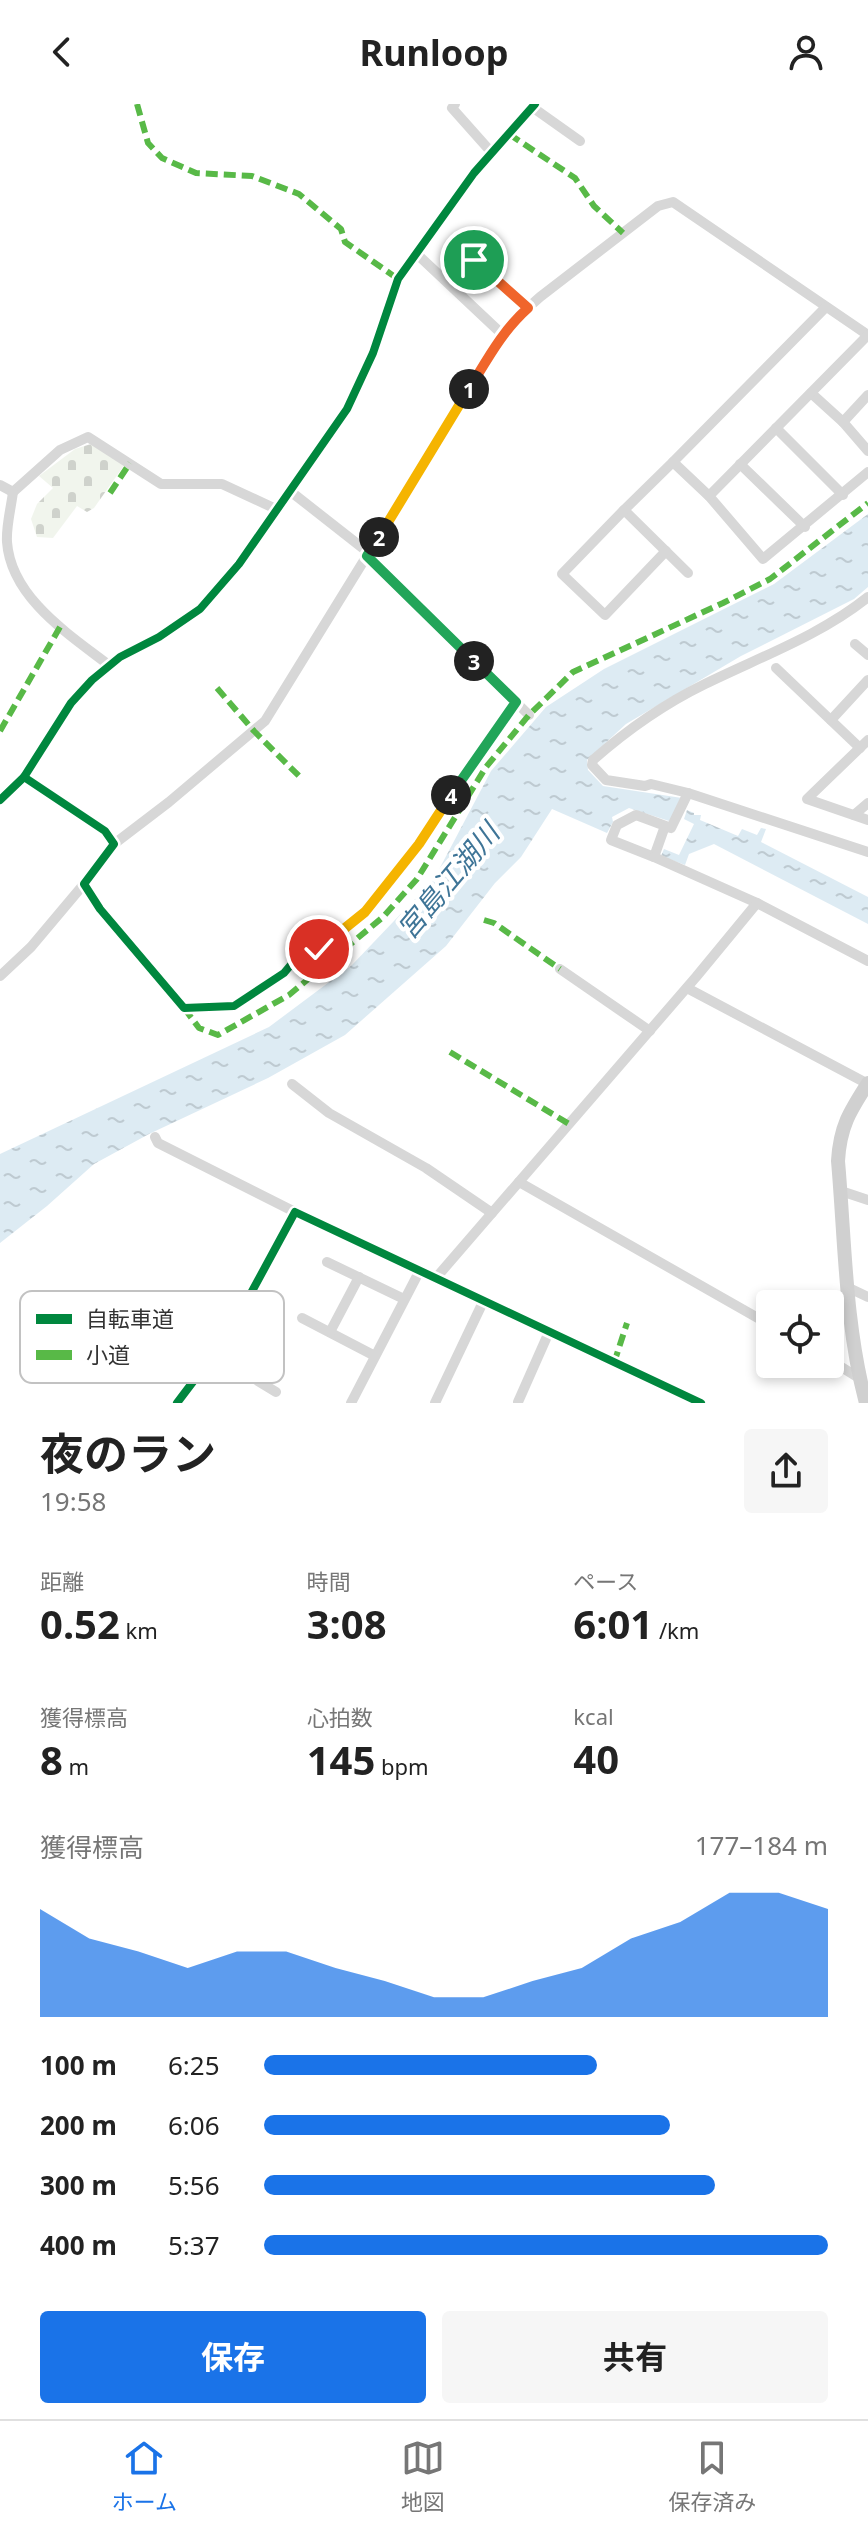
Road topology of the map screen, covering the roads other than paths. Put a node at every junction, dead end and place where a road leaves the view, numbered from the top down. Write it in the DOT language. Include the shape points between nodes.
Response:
graph roads {
  1 [pos="455,104"];
  2 [pos="534,106"];
  3 [pos="580,141"];
  4 [pos="492,153"];
  5 [pos="418,255"];
  6 [pos="474,260"];
  7 [pos="826,307"];
  8 [pos="528,308"];
  9 [pos="503,335"];
  10 [pos="811,393"];
  11 [pos="868,395"];
  12 [pos="843,422"];
  13 [pos="776,428"];
  14 [pos="868,451"];
  15 [pos="673,462"];
  16 [pos="740,464"];
  17 [pos="868,472"];
  18 [pos="0,485"];
  19 [pos="290,491"];
  20 [pos="13,492"];
  21 [pos="843,495"];
  22 [pos="709,496"];
  23 [pos="276,509"];
  24 [pos="624,510"];
  25 [pos="805,527"];
  26 [pos="666,551"];
  27 [pos="368,555"];
  28 [pos="688,573"];
  29 [pos="868,597"];
  30 [pos="855,644"];
  31 [pos="868,655"];
  32 [pos="110,666"];
  33 [pos="776,668"];
  34 [pos="868,680"];
  35 [pos="516,702"];
  36 [pos="529,715"];
  37 [pos="831,720"];
  38 [pos="864,744"];
  39 [pos="24,777"];
  40 [pos="688,793"];
  41 [pos="0,800"];
  42 [pos="868,803"];
  43 [pos="854,815"];
  44 [pos="868,820"];
  45 [pos="665,826"];
  46 [pos="114,844"];
  47 [pos="868,852"];
  48 [pos="654,857"];
  49 [pos="84,884"];
  50 [pos="757,903"];
  51 [pos="868,961"];
  52 [pos="560,969"];
  53 [pos="0,976"];
  54 [pos="687,988"];
  55 [pos="650,1031"];
  56 [pos="868,1083"];
  57 [pos="292,1084"];
  58 [pos="155,1137"];
  59 [pos="519,1182"];
  60 [pos="841,1191"];
  61 [pos="868,1200"];
  62 [pos="295,1212"];
  63 [pos="492,1213"];
  64 [pos="327,1262"];
  65 [pos="419,1272"];
  66 [pos="359,1277"];
  67 [pos="435,1279"];
  68 [pos="849,1288"];
  69 [pos="252,1291"];
  70 [pos="868,1297"];
  71 [pos="404,1299"];
  72 [pos="483,1302"];
  73 [pos="756,1317"];
  74 [pos="302,1318"];
  75 [pos="330,1332"];
  76 [pos="549,1332"];
  77 [pos="375,1356"];
  78 [pos="844,1369"];
  79 [pos="859,1378"];
  80 [pos="192,1383"];
  81 [pos="261,1383"];
  82 [pos="276,1392"];
  83 [pos="518,1402"];
  84 [pos="177,1403"];
  85 [pos="351,1403"];
  86 [pos="435,1403"];
  87 [pos="701,1403"];
  88 [pos="866,1403"];
  1 -- 4 [label="street" via="452,108"];
  2 -- 3 [label="street"];
  2 -- 4 [label="street"];
  4 -- 5 [label="street"];
  5 -- 9 [label="street"];
  5 -- 19 [label="street" via="398,279 347,409"];
  6 -- 8 [label="street"];
  7 -- 8 [label="street" via="673,202 658,206"];
  7 -- 10 [label="street" via="868,335"];
  7 -- 15 [label="street"];
  8 -- 9 [label="street"];
  9 -- 27 [label="street"];
  10 -- 12 [label="street"];
  10 -- 13 [label="street"];
  11 -- 12 [label="street"];
  12 -- 14 [label="street"];
  13 -- 16 [label="street"];
  13 -- 21 [label="street"];
  15 -- 22 [label="street"];
  15 -- 24 [label="street"];
  16 -- 22 [label="street"];
  16 -- 25 [label="street"];
  17 -- 21 [label="street"];
  18 -- 20 [label="street"];
  19 -- 23 [label="street"];
  19 -- 27 [label="street"];
  20 -- 23 [label="street" via="60,450 88,437 161,484 222,484"];
  20 -- 32 [label="street" via="7,541 12,566 33,600"];
  21 -- 25 [label="street"];
  22 -- 25 [label="street" via="763,559"];
  23 -- 32 [label="street" via="200,609"];
  24 -- 26 [label="street"];
  24 -- 26 [label="street" via="562,574 605,615"];
  26 -- 28 [label="street"];
  27 -- 35 [label="street"];
  27 -- 46 [label="street" via="265,721"];
  29 -- 40 [label="street" via="841,619 698,687 629,729 592,763 606,780"];
  30 -- 31 [label="street"];
  32 -- 39 [label="street" via="71,703"];
  33 -- 37 [label="street"];
  34 -- 37 [label="street"];
  35 -- 36 [label="street"];
  35 -- 49 [label="street" via="419,844 365,912 234,1006 184,1008"];
  37 -- 38 [label="street"];
  38 -- 43 [label="street" via="807,799"];
  39 -- 41 [label="street"];
  39 -- 46 [label="street" via="105,831"];
  40 -- 45 [label="street" via="671,828"];
  40 -- 47 [label="street"];
  42 -- 43 [label="street"];
  43 -- 44 [label="street"];
  45 -- 48 [label="street"];
  45 -- 48 [label="street" via="636,815 617,825 611,840"];
  46 -- 49 [label="street"];
  48 -- 50 [label="street"];
  49 -- 53 [label="street"];
  50 -- 51 [label="street"];
  50 -- 54 [label="street"];
  52 -- 55 [label="street"];
  54 -- 55 [label="street"];
  54 -- 56 [label="street"];
  55 -- 59 [label="street"];
  56 -- 60 [label="street" via="845,1118 839,1139"];
  57 -- 63 [label="street" via="329,1113"];
  58 -- 62 [label="street"];
  59 -- 63 [label="street"];
  59 -- 73 [label="street"];
  60 -- 61 [label="street"];
  60 -- 68 [label="street"];
  62 -- 65 [label="street"];
  62 -- 69 [label="street"];
  63 -- 67 [label="street"];
  64 -- 66 [label="street"];
  65 -- 67 [label="street"];
  65 -- 71 [label="street"];
  66 -- 71 [label="street"];
  66 -- 75 [label="street"];
  67 -- 72 [label="street"];
  68 -- 70 [label="street"];
  68 -- 79 [label="street"];
  71 -- 77 [label="street"];
  72 -- 76 [label="street"];
  72 -- 86 [label="street"];
  74 -- 75 [label="street"];
  75 -- 77 [label="street"];
  76 -- 83 [label="street"];
  76 -- 87 [label="street"];
  77 -- 85 [label="street"];
  78 -- 79 [label="street"];
  79 -- 88 [label="street"];
  80 -- 84 [label="street"];
  81 -- 82 [label="street"];
}
